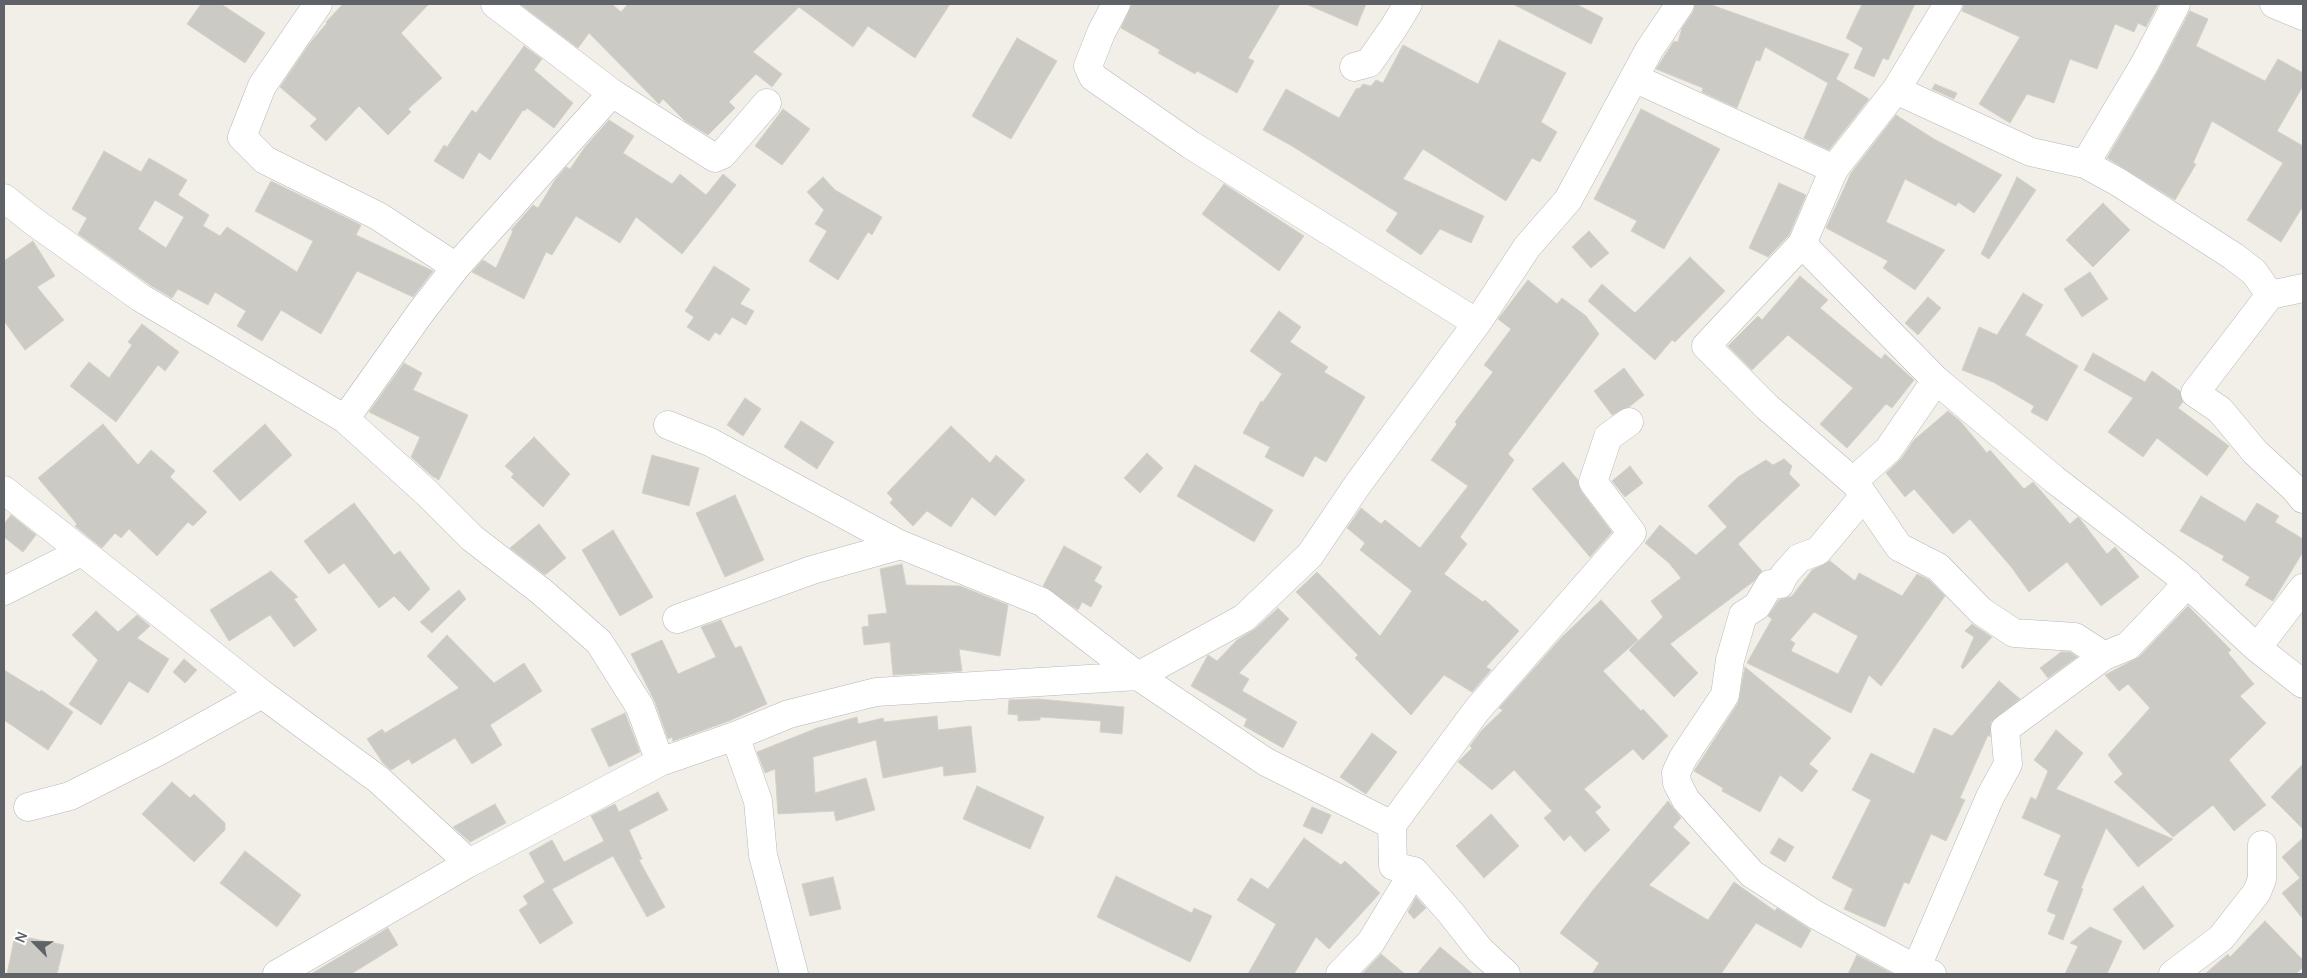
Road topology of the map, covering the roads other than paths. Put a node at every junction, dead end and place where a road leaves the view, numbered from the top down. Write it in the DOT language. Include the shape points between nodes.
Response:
graph roads {
  1 [pos="318,4"];
  2 [pos="1116,4"];
  3 [pos="1408,4"];
  4 [pos="1680,4"];
  5 [pos="1948,4"];
  6 [pos="2176,4"];
  7 [pos="2274,4"];
  8 [pos="509,8"];
  9 [pos="2303,16"];
  10 [pos="1354,68"];
  11 [pos="1634,78"];
  12 [pos="1896,90"];
  13 [pos="612,93"];
  14 [pos="767,103"];
  15 [pos="2085,164"];
  16 [pos="1834,169"];
  17 [pos="4,198"];
  18 [pos="1802,244"];
  19 [pos="456,268"];
  20 [pos="2303,288"];
  21 [pos="2270,295"];
  22 [pos="1477,323"];
  23 [pos="1936,380"];
  24 [pos="344,419"];
  25 [pos="1628,422"];
  26 [pos="668,425"];
  27 [pos="4,490"];
  28 [pos="1860,490"];
  29 [pos="2303,500"];
  30 [pos="901,545"];
  31 [pos="81,552"];
  32 [pos="2188,583"];
  33 [pos="2303,588"];
  34 [pos="4,591"];
  35 [pos="677,619"];
  36 [pos="2257,648"];
  37 [pos="2104,656"];
  38 [pos="1138,676"];
  39 [pos="2303,684"];
  40 [pos="262,694"];
  41 [pos="735,736"];
  42 [pos="660,762"];
  43 [pos="28,807"];
  44 [pos="1392,826"];
  45 [pos="2262,845"];
  46 [pos="469,863"];
  47 [pos="1414,871"];
  48 [pos="1924,972"];
  49 [pos="277,974"];
  50 [pos="794,974"];
  51 [pos="1340,974"];
  52 [pos="1506,974"];
  53 [pos="2173,974"];
  1 -- 19 [label="street" via="262,86 242,137 265,160 378,216"];
  2 -- 22 [label="street" via="1088,66 1093,77 1191,145"];
  3 -- 10 [label="street" via="1369,63"];
  4 -- 11 [label="street"];
  5 -- 12 [label="street"];
  6 -- 15 [label="street" via="2130,90"];
  7 -- 9 [label="street"];
  8 -- 13 [label="street"];
  11 -- 16 [label="street"];
  11 -- 22 [label="street" via="1568,200 1527,247"];
  12 -- 15 [label="street" via="2030,152"];
  12 -- 16 [label="street"];
  13 -- 14 [label="street" via="715,158 722,155"];
  13 -- 19 [label="street"];
  15 -- 21 [label="street" via="2232,256 2254,272"];
  16 -- 18 [label="street"];
  17 -- 24 [label="street" via="141,298"];
  18 -- 23 [label="street"];
  18 -- 28 [label="street" via="1706,346 1767,407"];
  19 -- 24 [label="street"];
  20 -- 21 [label="street"];
  21 -- 29 [label="street" via="2196,394 2220,410 2255,452"];
  22 -- 38 [label="street" via="1358,484 1310,555 1244,618"];
  23 -- 28 [label="street" via="1888,450 1860,475"];
  23 -- 32 [label="street" via="2055,480"];
  24 -- 42 [label="street" via="472,538 600,642 640,707"];
  25 -- 44 [label="street" via="1608,437 1593,482 1632,533 1477,710"];
  26 -- 30 [label="street" via="710,442"];
  27 -- 31 [label="street"];
  28 -- 37 [label="street" via="1899,547 1938,567 1981,611 2014,633 2075,637"];
  28 -- 48 [label="street" via="1818,551 1799,558 1780,584 1770,584 1757,606 1743,615 1730,660 1725,695 1683,758 1676,773 1677,783 1686,800 1752,874 1816,915"];
  30 -- 35 [label="street" via="812,570"];
  30 -- 38 [label="street" via="1042,602"];
  31 -- 34 [label="street"];
  31 -- 40 [label="street"];
  32 -- 36 [label="street"];
  32 -- 37 [label="street" via="2128,646"];
  33 -- 36 [label="street"];
  36 -- 39 [label="street"];
  37 -- 48 [label="street" via="2005,729 2008,764 1990,797"];
  38 -- 41 [label="street" via="876,692 788,714"];
  38 -- 44 [label="street" via="1266,762"];
  40 -- 43 [label="street" via="70,796"];
  40 -- 46 [label="street" via="379,780"];
  41 -- 42 [label="street"];
  41 -- 50 [label="street" via="758,801 764,855"];
  42 -- 46 [label="street"];
  44 -- 47 [label="street" via="1393,866"];
  45 -- 53 [label="street" via="2262,879 2256,892 2221,938"];
  46 -- 49 [label="street"];
  47 -- 51 [label="street" via="1371,942"];
  47 -- 52 [label="street" via="1480,950"];
}
